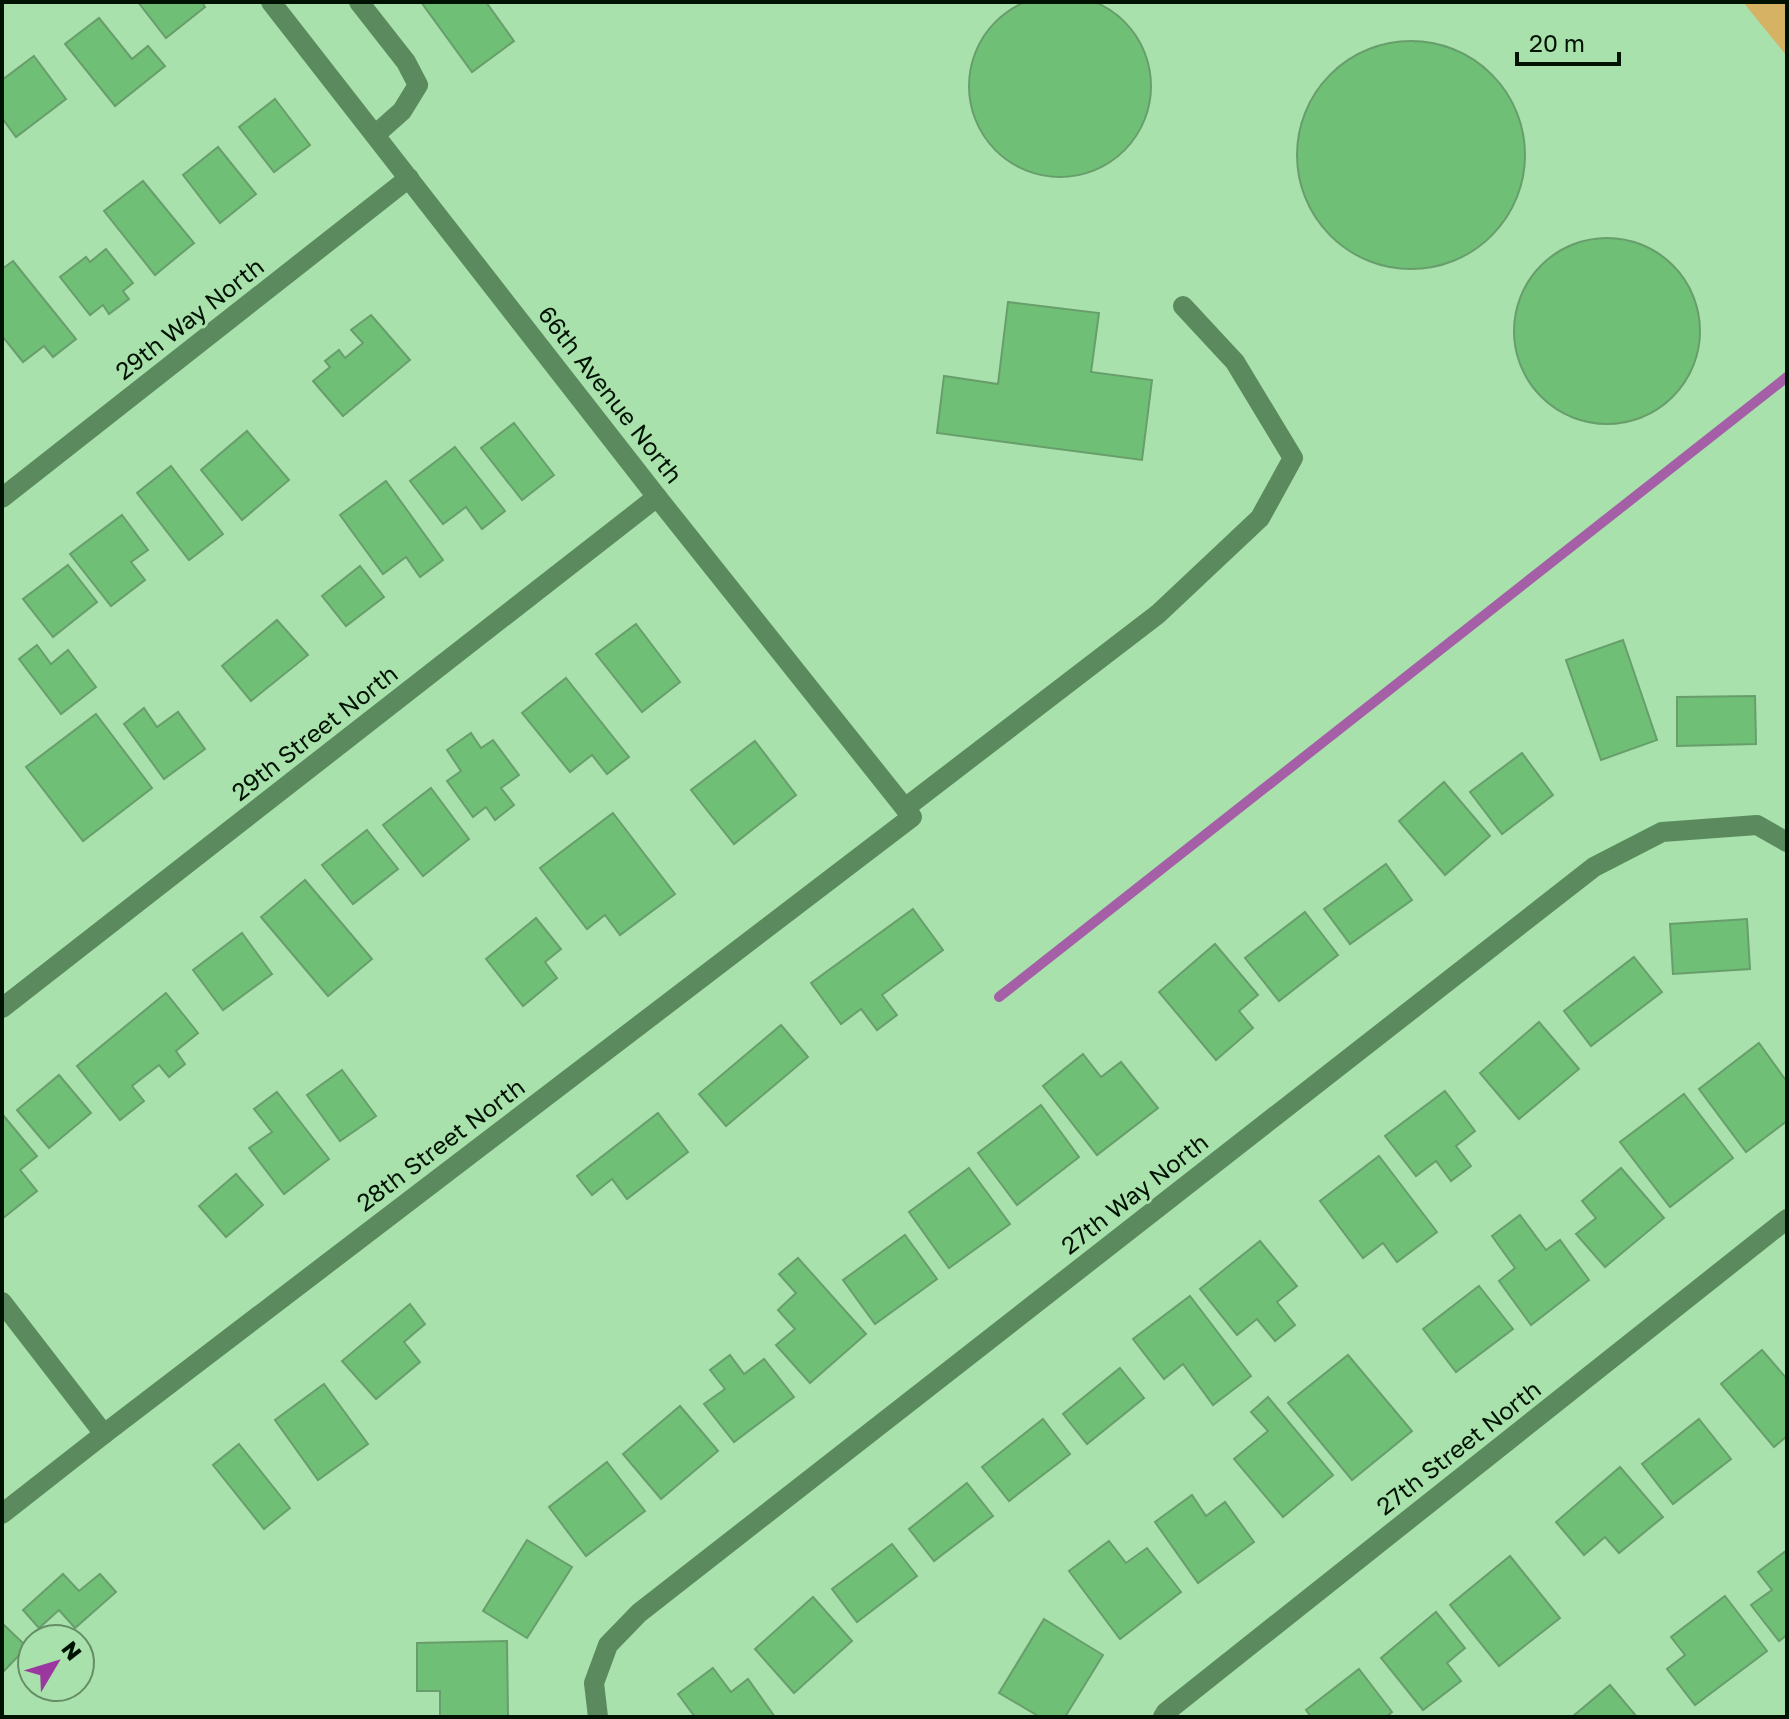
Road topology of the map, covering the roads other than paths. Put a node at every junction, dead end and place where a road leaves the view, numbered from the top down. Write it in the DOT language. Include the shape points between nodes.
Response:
graph roads {
  1 [pos="271,2"];
  2 [pos="359,2"];
  3 [pos="375,135"];
  4 [pos="409,178"];
  5 [pos="1183,306"];
  6 [pos="657,497"];
  7 [pos="2,498"];
  8 [pos="908,813"];
  9 [pos="1787,842"];
  10 [pos="2,1008"];
  11 [pos="1787,1219"];
  12 [pos="2,1302"];
  13 [pos="104,1434"];
  14 [pos="2,1514"];
  15 [pos="598,1717"];
  16 [pos="1163,1717"];
  1 -- 3 [label="street, 66th Avenue North"];
  2 -- 3 [label="street" via="418,85 402,111"];
  3 -- 4 [label="street, 66th Avenue North"];
  4 -- 6 [label="street, 66th Avenue North"];
  4 -- 7 [label="street, 29th Way North"];
  5 -- 8 [label="street, 28th Street North" via="1235,362 1293,458 1260,518 1158,614"];
  6 -- 8 [label="street, 66th Avenue North"];
  6 -- 10 [label="street, 29th Street North"];
  8 -- 13 [label="street, 28th Street North"];
  9 -- 15 [label="street, 27th Way North" via="1757,825 1662,832 1594,867 639,1613 608,1645 594,1683"];
  11 -- 16 [label="street, 27th Street North"];
  12 -- 13 [label="street"];
  13 -- 14 [label="street, 28th Street North"];
}
